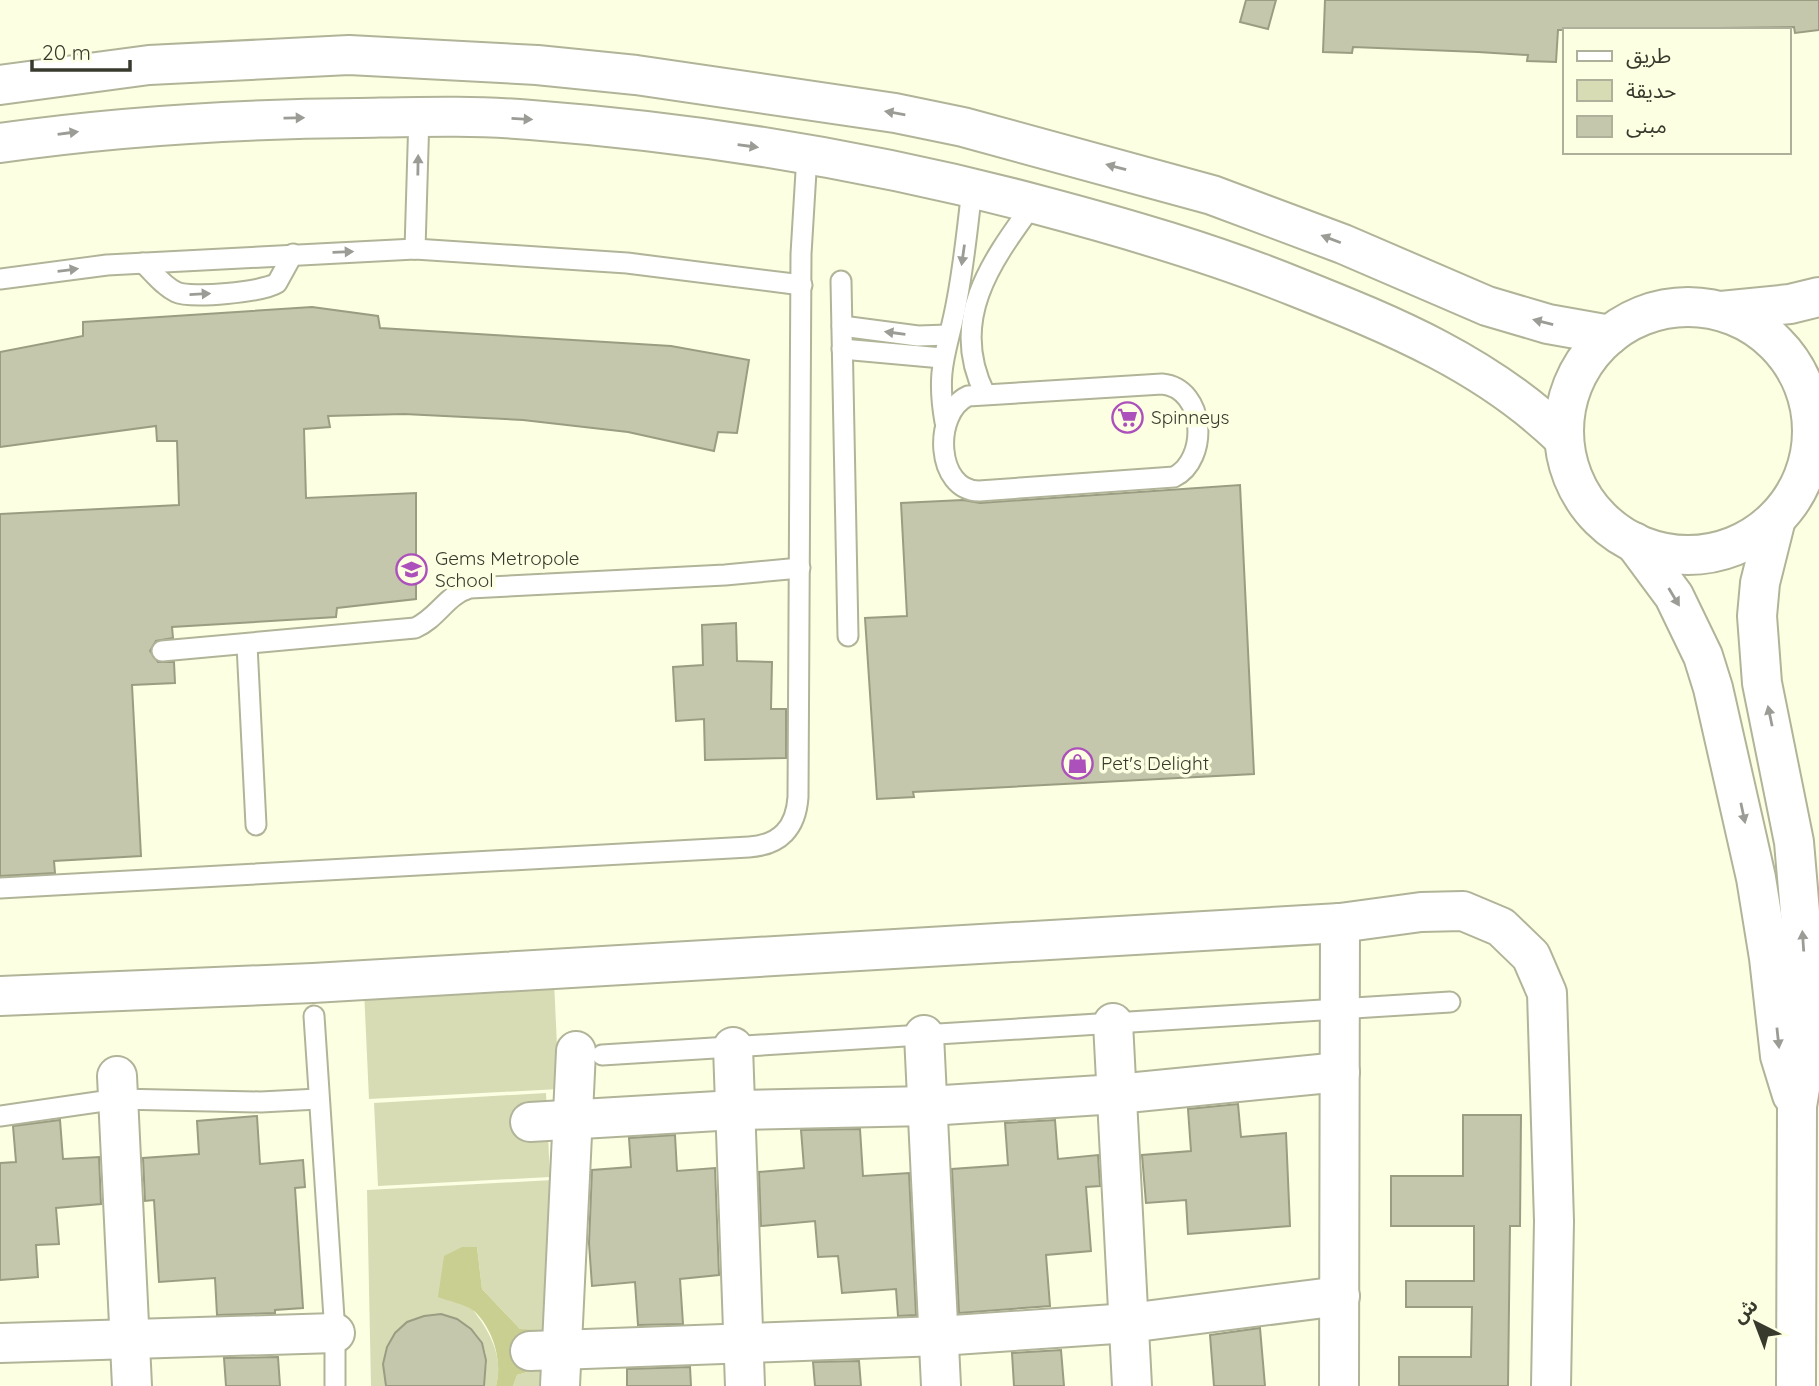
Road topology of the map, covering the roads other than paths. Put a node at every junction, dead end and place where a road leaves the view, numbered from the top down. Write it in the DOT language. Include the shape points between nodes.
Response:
graph roads {
  1 [pos="0,85"];
  2 [pos="419,116"];
  3 [pos="0,143"];
  4 [pos="807,155"];
  5 [pos="972,188"];
  6 [pos="1034,204"];
  7 [pos="415,249"];
  8 [pos="293,254"];
  9 [pos="143,263"];
  10 [pos="0,279"];
  11 [pos="841,281"];
  12 [pos="802,285"];
  13 [pos="1819,297"];
  14 [pos="966,304"];
  15 [pos="1721,311"];
  16 [pos="842,326"];
  17 [pos="947,335"];
  18 [pos="1610,335"];
  19 [pos="842,349"];
  20 [pos="942,358"];
  21 [pos="985,394"];
  22 [pos="1816,396"];
  23 [pos="945,422"];
  24 [pos="1564,439"];
  25 [pos="1776,519"];
  26 [pos="1634,542"];
  27 [pos="800,568"];
  28 [pos="848,636"];
  29 [pos="247,645"];
  30 [pos="162,650"];
  31 [pos="256,825"];
  32 [pos="0,888"];
  33 [pos="1340,923"];
  34 [pos="0,996"];
  35 [pos="1450,1002"];
  36 [pos="1340,1009"];
  37 [pos="314,1016"];
  38 [pos="1113,1023"];
  39 [pos="924,1035"];
  40 [pos="733,1047"];
  41 [pos="589,1053"];
  42 [pos="1340,1072"];
  43 [pos="117,1088"];
  44 [pos="1117,1094"];
  45 [pos="318,1099"];
  46 [pos="928,1106"];
  47 [pos="1797,1106"];
  48 [pos="735,1110"];
  49 [pos="0,1116"];
  50 [pos="572,1119"];
  51 [pos="530,1122"];
  52 [pos="1340,1296"];
  53 [pos="1129,1323"];
  54 [pos="335,1333"];
  55 [pos="939,1336"];
  56 [pos="128,1342"];
  57 [pos="0,1343"];
  58 [pos="744,1343"];
  59 [pos="550,1363"];
  60 [pos="132,1386"];
  61 [pos="335,1386"];
  62 [pos="745,1386"];
  63 [pos="941,1386"];
  64 [pos="1132,1386"];
  65 [pos="1339,1386"];
  66 [pos="1551,1386"];
  67 [pos="1796,1386"];
  18 -- 1 [label="street, one-way" via="1548,324 1487,306 1343,244 1201,192 895,113 624,74 349,55 149,65"];
  3 -- 2 [label="street, one-way" via="174,122"];
  2 -- 4 [label="street, one-way" via="529,119"];
  7 -- 2 [label="lane, one-way"];
  4 -- 5 [label="street"];
  4 -- 12 [label="lane"];
  5 -- 6 [label="street"];
  5 -- 14 [label="lane, one-way"];
  6 -- 14 [label="lane"];
  6 -- 24 [label="street" via="1156,236 1252,268 1345,307 1465,362 1518,397"];
  8 -- 7 [label="lane, one-way"];
  7 -- 12 [label="lane" via="627,263"];
  8 -- 9 [label="lane"];
  9 -- 8 [label="lane, one-way" via="183,294 257,290 277,282"];
  10 -- 9 [label="lane, one-way"];
  11 -- 16 [label="lane"];
  12 -- 27 [label="lane"];
  13 -- 15 [label="street"];
  14 -- 17 [label="lane"];
  14 -- 21 [label="lane" via="971,351"];
  15 -- 18 [label="street" via="1698,307 1663,310 1629,321"];
  15 -- 22 [label="street" via="1743,319 1781,347"];
  17 -- 16 [label="lane, one-way"];
  16 -- 19 [label="lane"];
  17 -- 20 [label="lane"];
  18 -- 24 [label="street" via="1580,371 1565,415"];
  19 -- 20 [label="lane"];
  19 -- 28 [label="lane"];
  20 -- 23 [label="lane"];
  21 -- 23 [label="lane" via="960,400"];
  21 -- 23 [label="lane" via="1172,385 1193,404 1195,457 1191,466 1174,477 970,491 950,476"];
  22 -- 25 [label="street" via="1806,468"];
  24 -- 26 [label="street" via="1572,473 1588,505"];
  25 -- 26 [label="street" via="1757,534 1714,552 1667,553"];
  47 -- 25 [label="street, one-way" via="1806,1053 1800,906 1783,779 1758,650 1760,583"];
  26 -- 47 [label="street, one-way" via="1674,596 1713,688 1756,878 1783,1073"];
  27 -- 29 [label="lane" via="470,588 450,597 435,615 415,628"];
  27 -- 32 [label="lane" via="797,813 790,828 765,846"];
  29 -- 30 [label="lane"];
  29 -- 31 [label="lane"];
  33 -- 34 [label="street" via="313,984"];
  33 -- 36 [label="street"];
  33 -- 66 [label="street" via="1463,911 1502,927 1531,956 1547,993 1554,1221"];
  35 -- 36 [label="lane"];
  36 -- 38 [label="lane"];
  36 -- 42 [label="street"];
  37 -- 45 [label="lane"];
  38 -- 39 [label="lane"];
  38 -- 44 [label="street"];
  39 -- 40 [label="lane"];
  39 -- 46 [label="street"];
  40 -- 41 [label="lane"];
  40 -- 48 [label="street"];
  41 -- 50 [label="street"];
  42 -- 44 [label="street"];
  42 -- 52 [label="street"];
  43 -- 45 [label="lane" via="261,1102"];
  43 -- 49 [label="lane"];
  43 -- 56 [label="street"];
  44 -- 46 [label="street"];
  44 -- 53 [label="street"];
  45 -- 54 [label="lane"];
  46 -- 48 [label="street"];
  46 -- 55 [label="street"];
  47 -- 67 [label="street"];
  48 -- 50 [label="street"];
  48 -- 58 [label="street"];
  50 -- 51 [label="street"];
  50 -- 59 [label="street"];
  52 -- 53 [label="street"];
  52 -- 65 [label="street"];
  53 -- 55 [label="street"];
  53 -- 64 [label="street"];
  54 -- 56 [label="street"];
  54 -- 61 [label="lane"];
  55 -- 58 [label="street"];
  55 -- 63 [label="street"];
  56 -- 57 [label="street"];
  56 -- 60 [label="street"];
  58 -- 59 [label="street"];
  58 -- 62 [label="street"];
}
